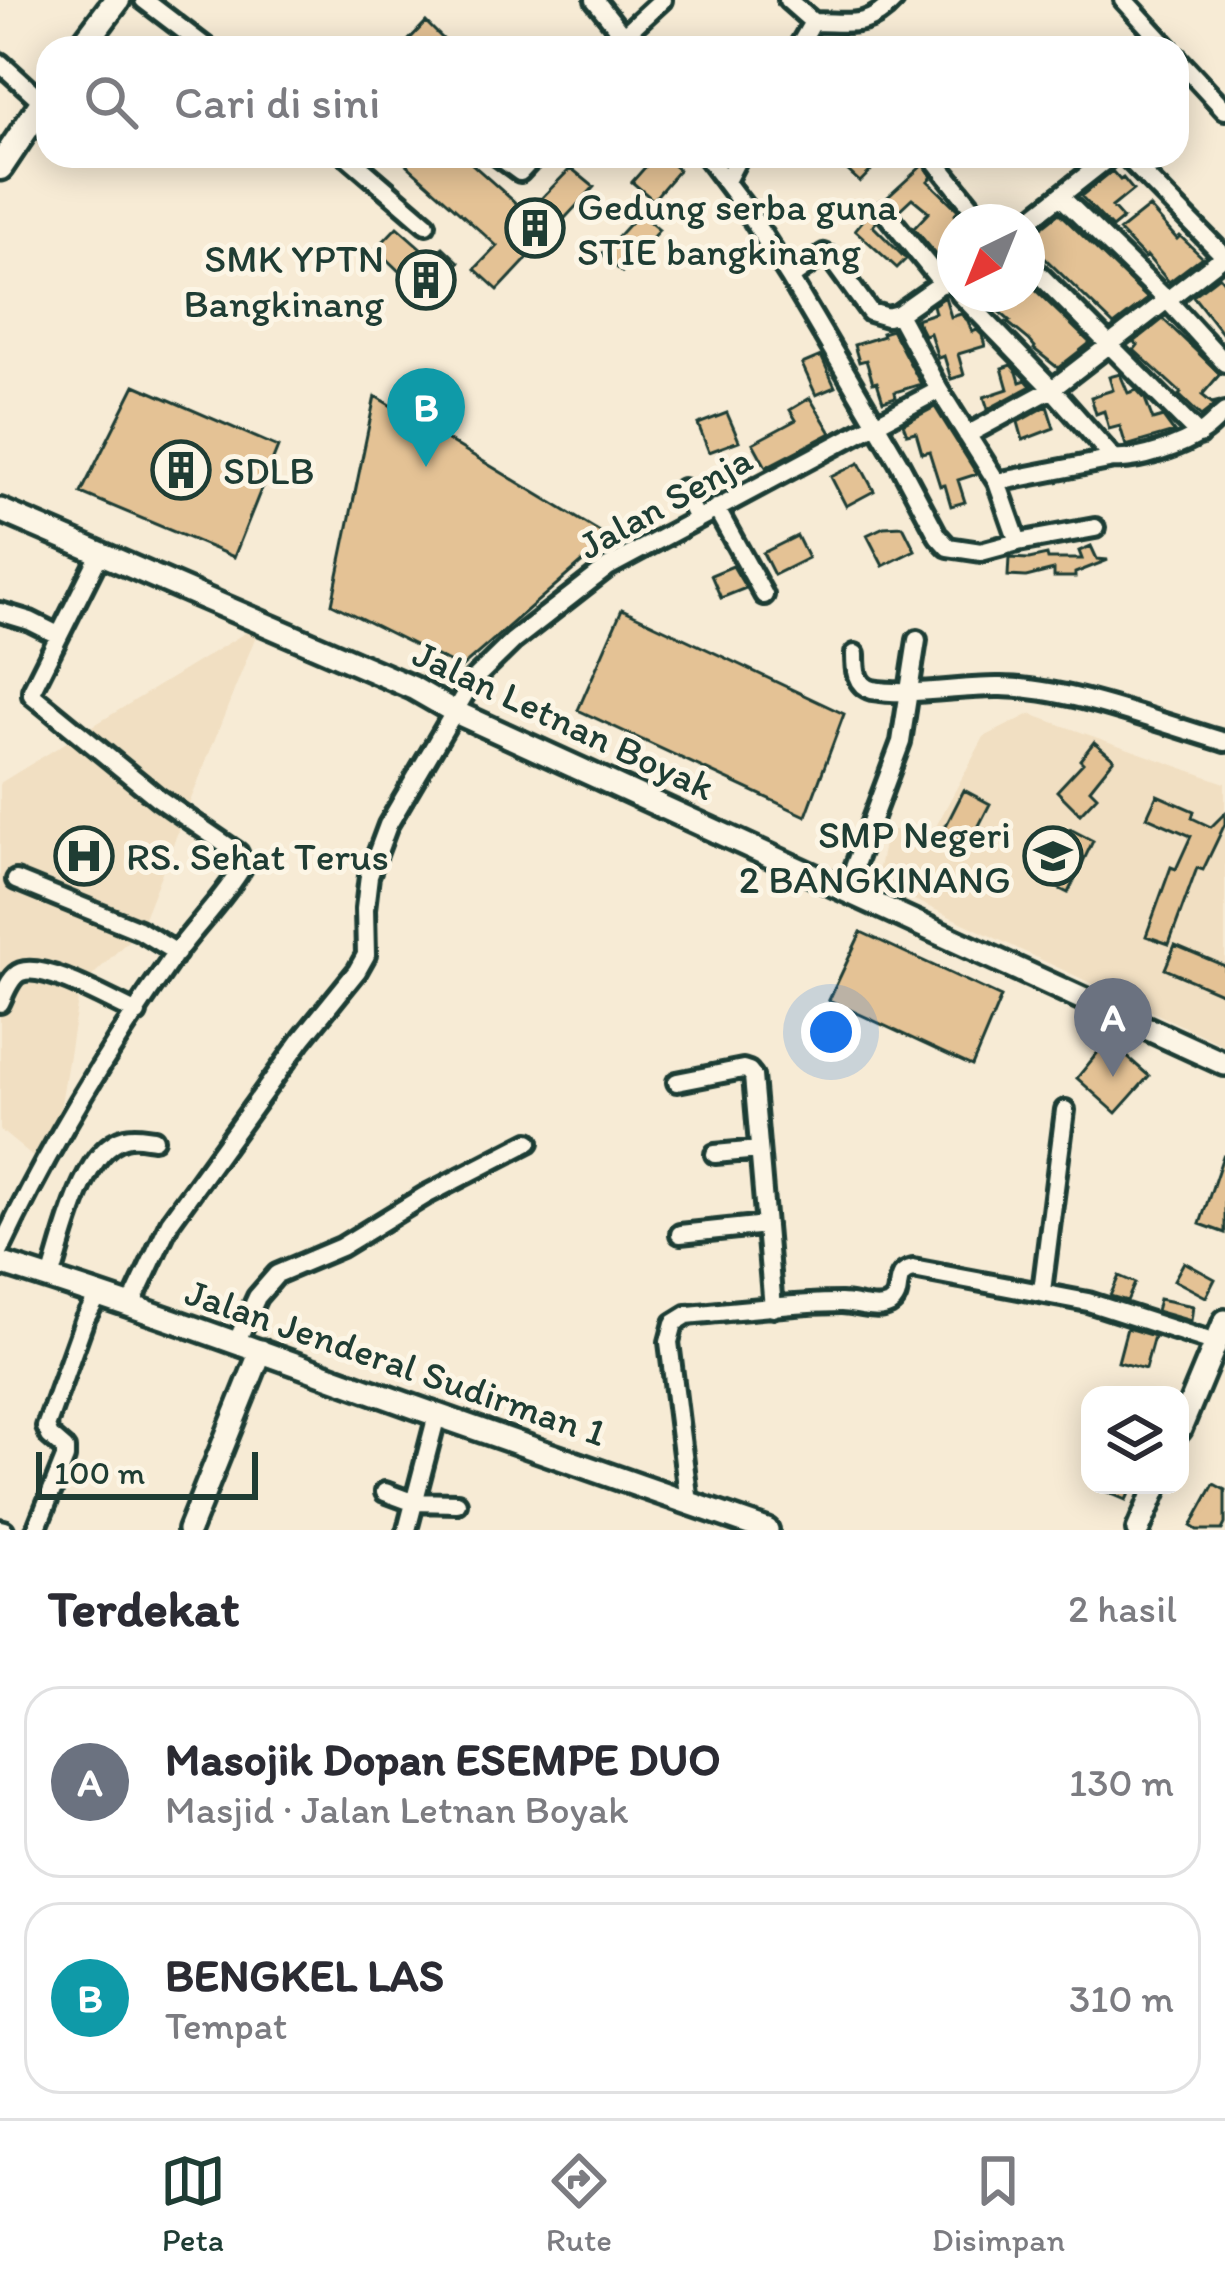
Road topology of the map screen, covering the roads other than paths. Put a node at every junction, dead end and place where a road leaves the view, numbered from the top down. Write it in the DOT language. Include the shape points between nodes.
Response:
graph roads {
  1 [pos="117,0"];
  2 [pos="144,0"];
  3 [pos="595,0"];
  4 [pos="662,0"];
  5 [pos="788,0"];
  6 [pos="894,0"];
  7 [pos="1124,0"];
  8 [pos="812,22"];
  9 [pos="90,36"];
  10 [pos="191,36"];
  11 [pos="624,36"];
  12 [pos="636,36"];
  13 [pos="804,36"];
  14 [pos="1157,36"];
  15 [pos="0,63"];
  16 [pos="1189,71"];
  17 [pos="36,91"];
  18 [pos="1225,110"];
  19 [pos="36,114"];
  20 [pos="0,166"];
  21 [pos="366,168"];
  22 [pos="715,168"];
  23 [pos="733,168"];
  24 [pos="941,168"];
  25 [pos="1096,168"];
  26 [pos="1138,168"];
  27 [pos="726,182"];
  28 [pos="1060,196"];
  29 [pos="970,204"];
  30 [pos="1045,208"];
  31 [pos="884,211"];
  32 [pos="426,224"];
  33 [pos="1225,256"];
  34 [pos="937,269"];
  35 [pos="790,278"];
  36 [pos="1045,280"];
  37 [pos="937,293"];
  38 [pos="1168,302"];
  39 [pos="978,312"];
  40 [pos="898,314"];
  41 [pos="1109,346"];
  42 [pos="1225,363"];
  43 [pos="1052,389"];
  44 [pos="939,390"];
  45 [pos="1225,412"];
  46 [pos="876,424"];
  47 [pos="967,434"];
  48 [pos="1199,434"];
  49 [pos="1114,459"];
  50 [pos="997,482"];
  51 [pos="683,489"];
  52 [pos="716,508"];
  53 [pos="0,510"];
  54 [pos="697,519"];
  55 [pos="1095,528"];
  56 [pos="1018,542"];
  57 [pos="100,554"];
  58 [pos="764,595"];
  59 [pos="0,612"];
  60 [pos="58,635"];
  61 [pos="917,640"];
  62 [pos="855,654"];
  63 [pos="910,691"];
  64 [pos="453,711"];
  65 [pos="1225,742"];
  66 [pos="16,880"];
  67 [pos="846,889"];
  68 [pos="177,953"];
  69 [pos="0,1003"];
  70 [pos="136,1013"];
  71 [pos="1225,1064"];
  72 [pos="677,1082"];
  73 [pos="1065,1110"];
  74 [pos="154,1139"];
  75 [pos="529,1142"];
  76 [pos="759,1150"];
  77 [pos="715,1154"];
  78 [pos="766,1225"];
  79 [pos="680,1234"];
  80 [pos="0,1250"];
  81 [pos="0,1262"];
  82 [pos="51,1279"];
  83 [pos="1042,1291"];
  84 [pos="99,1294"];
  85 [pos="130,1307"];
  86 [pos="773,1308"];
  87 [pos="1225,1321"];
  88 [pos="236,1343"];
  89 [pos="1216,1343"];
  90 [pos="262,1351"];
  91 [pos="1189,1408"];
  92 [pos="436,1415"];
  93 [pos="386,1492"];
  94 [pos="1153,1494"];
  95 [pos="412,1502"];
  96 [pos="689,1503"];
  97 [pos="458,1504"];
  98 [pos="37,1530"];
  99 [pos="189,1530"];
  100 [pos="407,1530"];
  101 [pos="767,1530"];
  102 [pos="1138,1530"];
  1 -- 9 [label="main road"];
  2 -- 10 [label="street"];
  3 -- 11 [label="street"];
  4 -- 12 [label="street"];
  5 -- 8 [label="street"];
  6 -- 8 [label="street" via="859,24"];
  7 -- 14 [label="street"];
  8 -- 13 [label="street"];
  15 -- 17 [label="street"];
  16 -- 18 [label="street"];
  19 -- 20 [label="main road"];
  21 -- 32 [label="street"];
  22 -- 27 [label="street"];
  23 -- 27 [label="street"];
  24 -- 29 [label="street"];
  25 -- 28 [label="street"];
  26 -- 33 [label="street"];
  27 -- 35 [label="street"];
  28 -- 30 [label="street"];
  28 -- 38 [label="street"];
  31 -- 34 [label="street"];
  33 -- 38 [label="street"];
  35 -- 40 [label="street" via="824,254 870,312"];
  35 -- 46 [label="street"];
  36 -- 41 [label="street"];
  37 -- 40 [label="street"];
  38 -- 41 [label="street"];
  38 -- 42 [label="street"];
  39 -- 43 [label="street"];
  40 -- 44 [label="street"];
  41 -- 43 [label="street"];
  41 -- 48 [label="street"];
  43 -- 47 [label="street"];
  43 -- 49 [label="street"];
  44 -- 46 [label="street, Jalan Senja"];
  44 -- 47 [label="street"];
  45 -- 48 [label="street"];
  46 -- 52 [label="street, Jalan Senja"];
  46 -- 56 [label="street" via="948,547 981,552"];
  47 -- 50 [label="street"];
  48 -- 49 [label="street"];
  49 -- 50 [label="street"];
  50 -- 56 [label="street"];
  51 -- 54 [label="street"];
  52 -- 54 [label="street, Jalan Senja"];
  52 -- 58 [label="street"];
  53 -- 57 [label="street, Jalan Letnan Boyak"];
  54 -- 64 [label="street, Jalan Senja" via="582,585 492,660"];
  55 -- 56 [label="street"];
  57 -- 60 [label="street"];
  57 -- 64 [label="street, Jalan Letnan Boyak"];
  59 -- 60 [label="street"];
  60 -- 68 [label="street" via="32,690 36,700 242,859"];
  61 -- 63 [label="street"];
  62 -- 63 [label="street" via="864,688"];
  63 -- 65 [label="street" via="1049,692"];
  63 -- 67 [label="street" via="901,742"];
  64 -- 67 [label="street, Jalan Letnan Boyak"];
  64 -- 85 [label="street, Jalan Senja" via="375,859 365,894 366,955 170,1222"];
  66 -- 68 [label="street"];
  67 -- 71 [label="street, Jalan Letnan Boyak"];
  68 -- 70 [label="street"];
  69 -- 70 [label="street" via="14,977 37,971"];
  70 -- 80 [label="street"];
  72 -- 76 [label="street" via="749,1071"];
  73 -- 83 [label="street"];
  74 -- 82 [label="street" via="122,1139 96,1161"];
  75 -- 88 [label="street" via="277,1274"];
  76 -- 77 [label="street"];
  76 -- 78 [label="street"];
  78 -- 79 [label="street"];
  78 -- 86 [label="street"];
  81 -- 82 [label="street, Jalan Jenderal Sudirman 1"];
  82 -- 84 [label="street, Jalan Jenderal Sudirman 1"];
  83 -- 86 [label="street" via="908,1269 888,1305"];
  83 -- 89 [label="street"];
  84 -- 85 [label="street, Jalan Jenderal Sudirman 1"];
  84 -- 98 [label="street" via="46,1427 65,1458"];
  85 -- 88 [label="street, Jalan Jenderal Sudirman 1"];
  86 -- 96 [label="street" via="687,1316 670,1331"];
  87 -- 89 [label="street"];
  88 -- 90 [label="street, Jalan Jenderal Sudirman 1"];
  89 -- 91 [label="street"];
  90 -- 92 [label="street, Jalan Jenderal Sudirman 1"];
  90 -- 99 [label="street"];
  92 -- 95 [label="street"];
  92 -- 96 [label="street, Jalan Jenderal Sudirman 1"];
  93 -- 95 [label="street"];
  94 -- 102 [label="street"];
  95 -- 97 [label="street"];
  95 -- 100 [label="street"];
  96 -- 101 [label="street, Jalan Jenderal Sudirman 1"];
}
